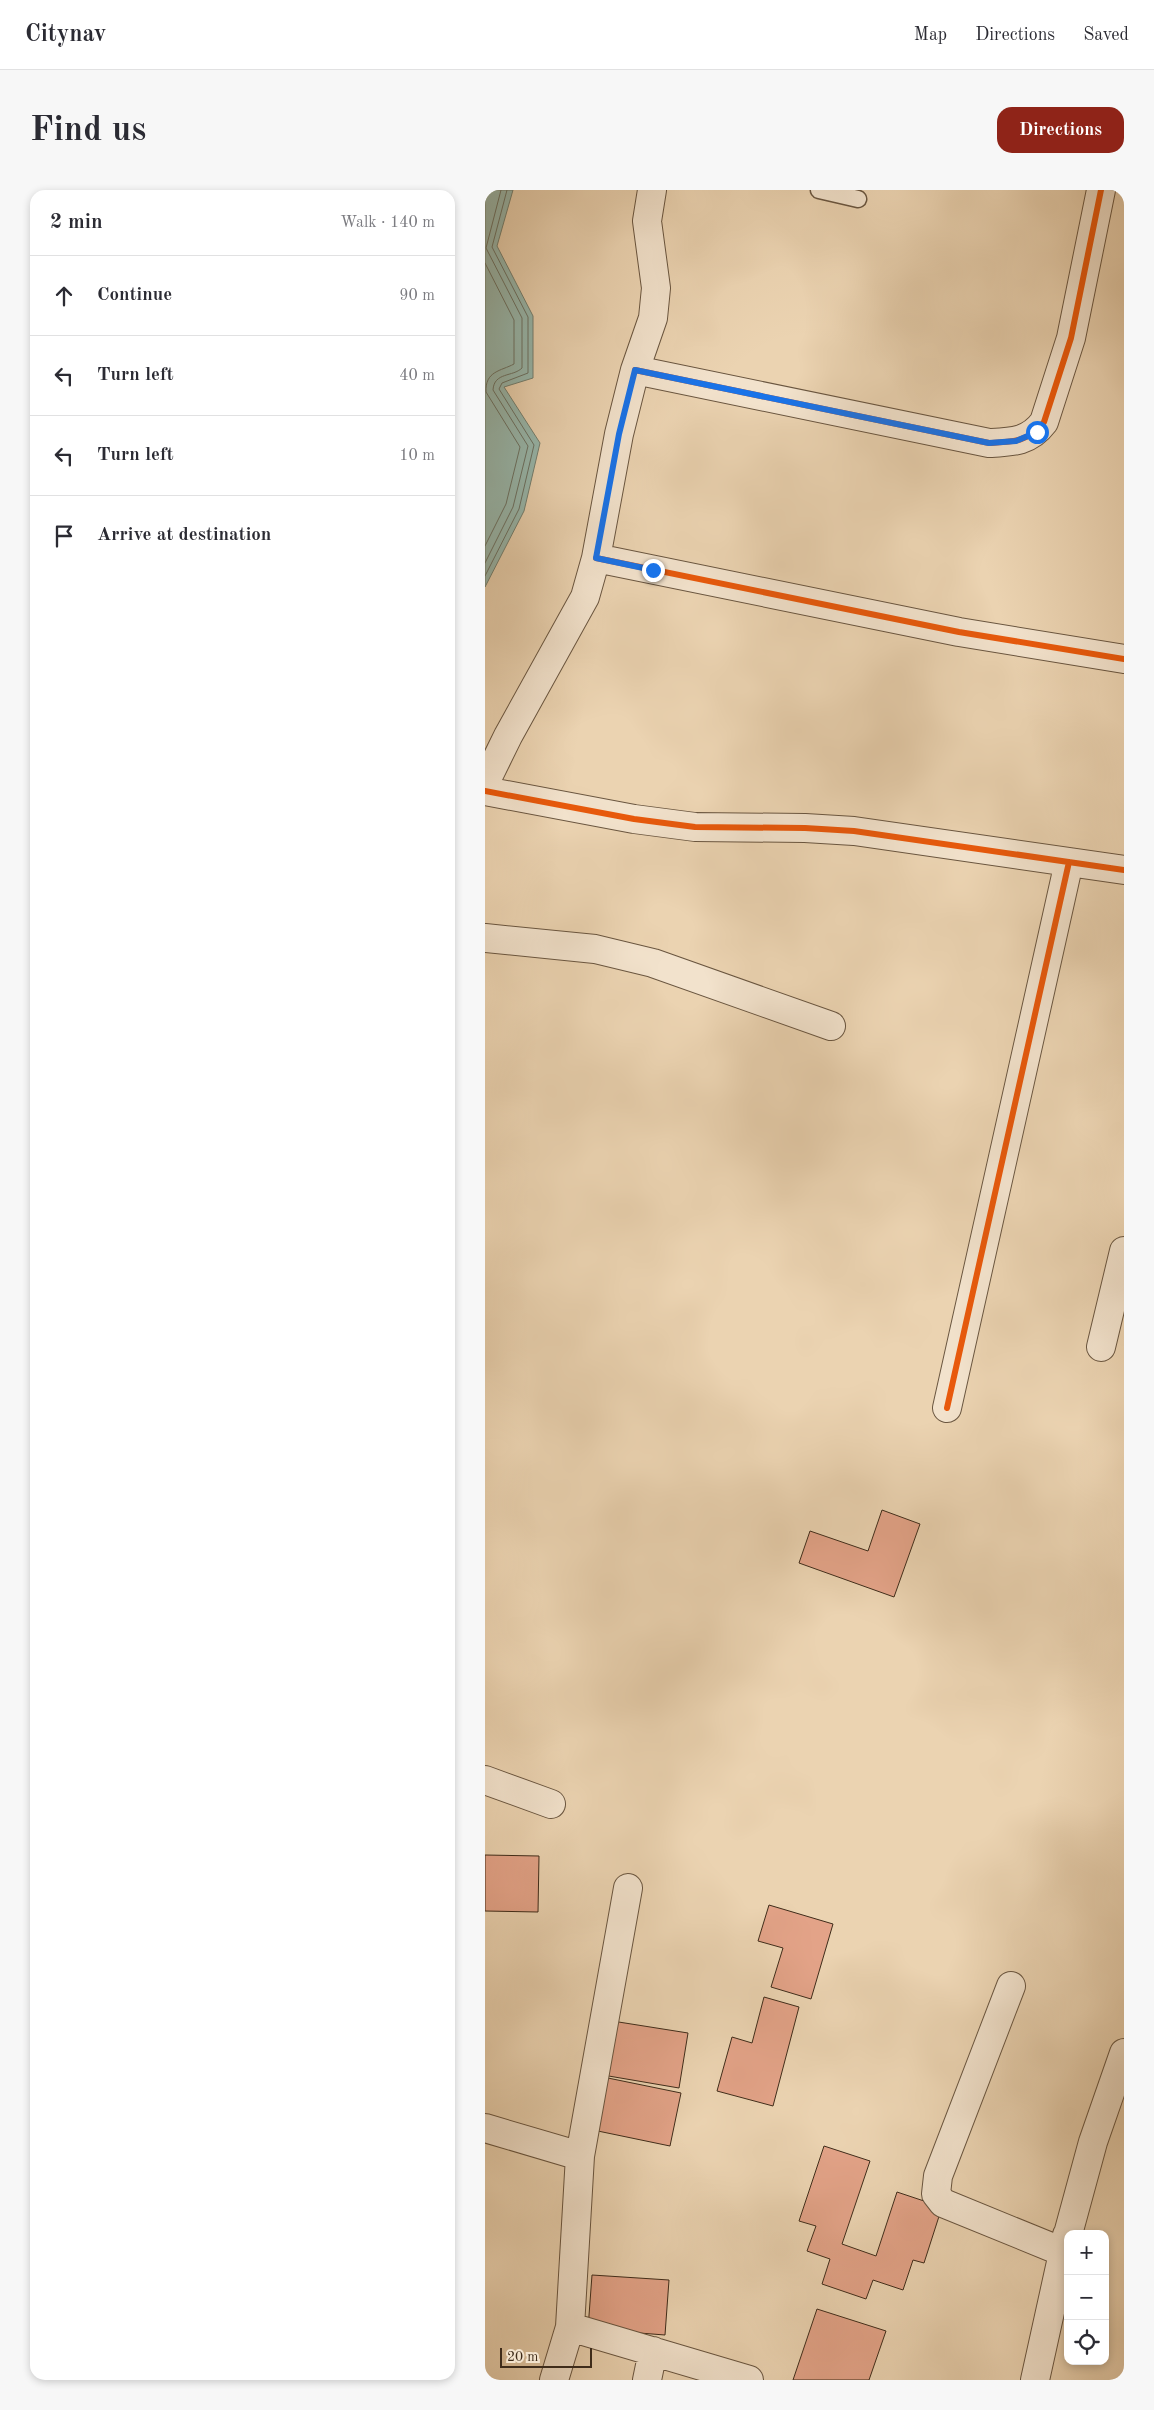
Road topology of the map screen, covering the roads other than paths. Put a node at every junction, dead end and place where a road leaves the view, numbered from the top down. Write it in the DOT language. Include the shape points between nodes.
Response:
graph roads {
  1 [pos="652,190"];
  2 [pos="819,190"];
  3 [pos="1101,190"];
  4 [pos="858,200"];
  5 [pos="635,370"];
  6 [pos="596,558"];
  7 [pos="1124,659"];
  8 [pos="485,782"];
  9 [pos="485,791"];
  10 [pos="1069,862"];
  11 [pos="1124,870"];
  12 [pos="485,938"];
  13 [pos="831,1026"];
  14 [pos="1124,1252"];
  15 [pos="1101,1348"];
  16 [pos="947,1408"];
  17 [pos="485,1780"];
  18 [pos="551,1804"];
  19 [pos="628,1888"];
  20 [pos="1011,1986"];
  21 [pos="1124,2053"];
  22 [pos="485,2128"];
  23 [pos="580,2156"];
  24 [pos="1069,2230"];
  25 [pos="1064,2239"];
  26 [pos="1064,2249"];
  27 [pos="570,2327"];
  28 [pos="653,2351"];
  29 [pos="554,2380"];
  30 [pos="647,2380"];
  31 [pos="749,2380"];
  32 [pos="1035,2380"];
  1 -- 5 [label="street" via="647,221 656,302"];
  2 -- 4 [label="lane"];
  3 -- 5 [label="street" via="1071,338 1044,422 1037,432 1016,441 989,443"];
  5 -- 6 [label="street" via="619,434"];
  6 -- 7 [label="street" via="959,632"];
  6 -- 8 [label="street" via="578,614"];
  9 -- 10 [label="street" via="695,827 854,831"];
  10 -- 11 [label="street"];
  10 -- 16 [label="street"];
  12 -- 13 [label="street" via="595,949 653,963"];
  14 -- 15 [label="street"];
  17 -- 18 [label="street"];
  19 -- 23 [label="street"];
  20 -- 25 [label="street" via="938,2176 936,2194 943,2202"];
  21 -- 24 [label="street" via="1093,2142"];
  22 -- 23 [label="street"];
  23 -- 27 [label="street"];
  26 -- 32 [label="street"];
  27 -- 28 [label="street"];
  27 -- 29 [label="street"];
  28 -- 30 [label="street"];
  28 -- 31 [label="street"];
}
